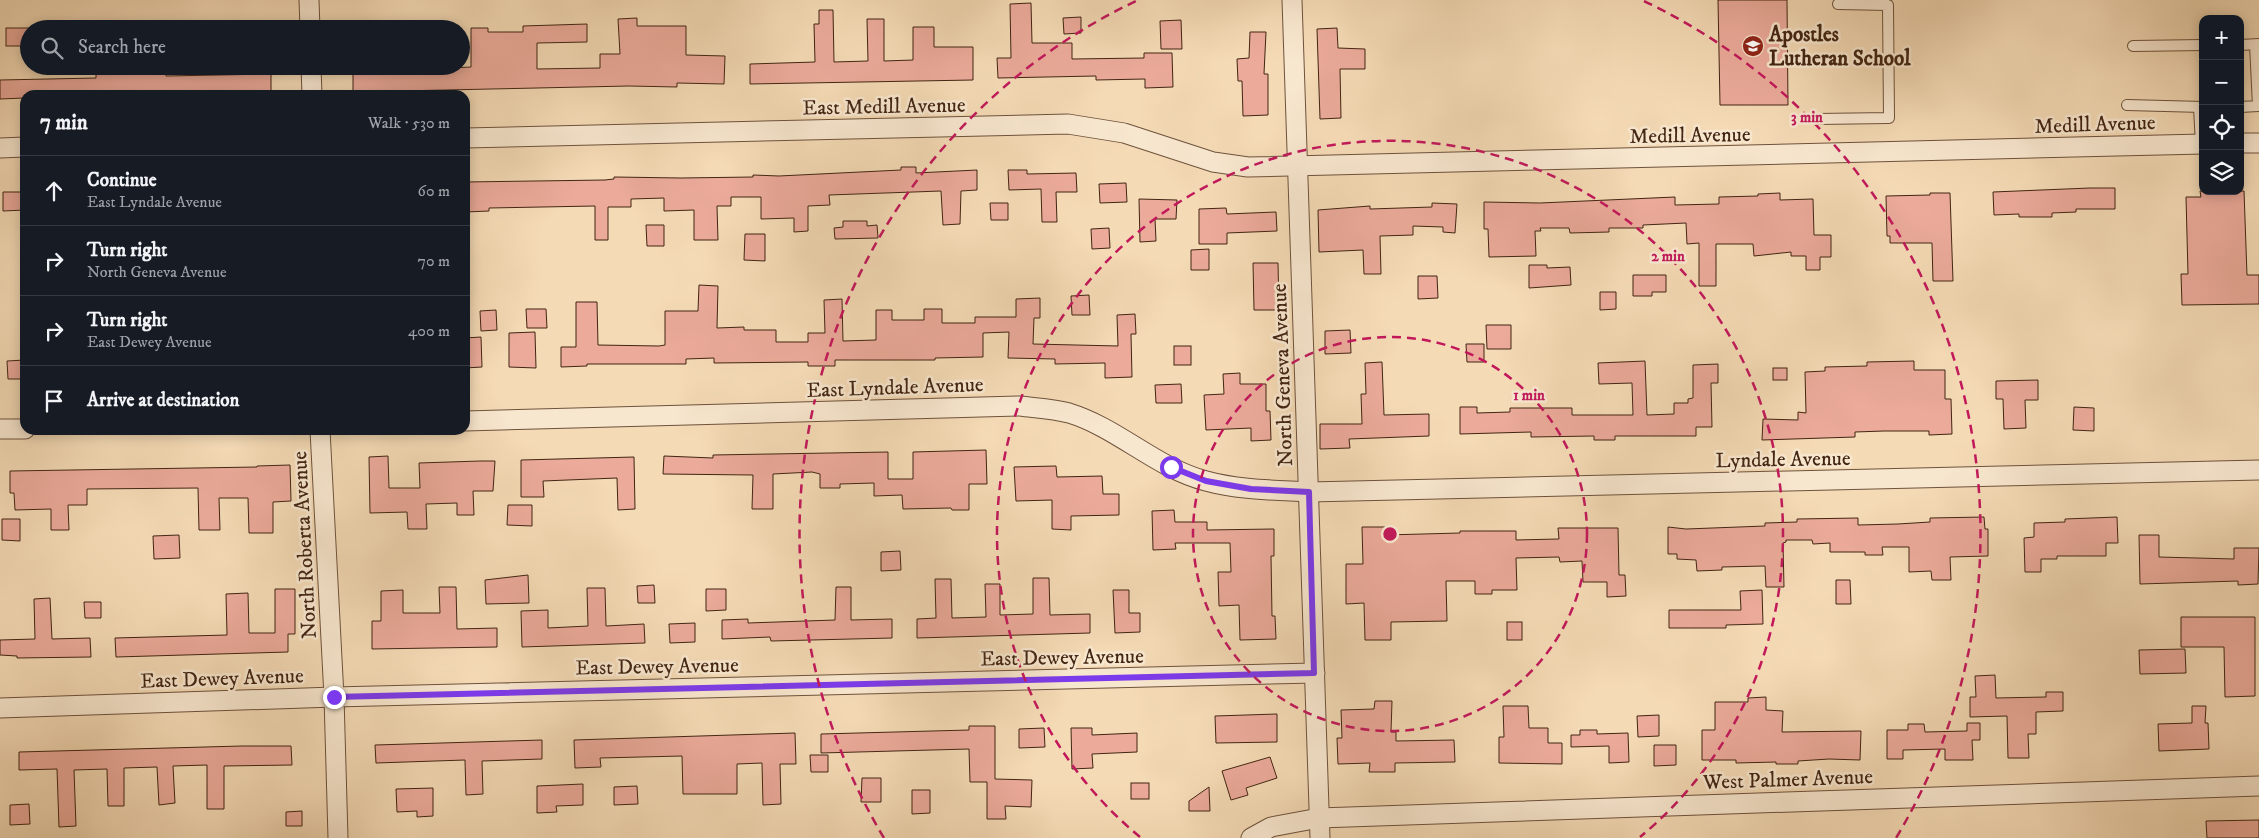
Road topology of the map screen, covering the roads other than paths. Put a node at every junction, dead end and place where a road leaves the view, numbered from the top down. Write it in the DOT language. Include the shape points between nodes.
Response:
graph roads {
  1 [pos="309,0"];
  2 [pos="1292,0"];
  3 [pos="1838,4"];
  4 [pos="310,20"];
  5 [pos="2199,45"];
  6 [pos="2244,45"];
  7 [pos="2257,45"];
  8 [pos="2133,46"];
  9 [pos="311,75"];
  10 [pos="312,90"];
  11 [pos="2127,105"];
  12 [pos="2199,107"];
  13 [pos="2244,108"];
  14 [pos="1817,119"];
  15 [pos="470,138"];
  16 [pos="2244,143"];
  17 [pos="2259,143"];
  18 [pos="2199,144"];
  19 [pos="20,147"];
  20 [pos="0,148"];
  21 [pos="1298,167"];
  22 [pos="470,421"];
  23 [pos="0,429"];
  24 [pos="20,429"];
  25 [pos="320,435"];
  26 [pos="2259,470"];
  27 [pos="1309,492"];
  28 [pos="1314,673"];
  29 [pos="334,697"];
  30 [pos="0,708"];
  31 [pos="2259,786"];
  32 [pos="1319,818"];
  33 [pos="338,838"];
  34 [pos="1251,838"];
  35 [pos="1320,838"];
  1 -- 4 [label="street"];
  2 -- 21 [label="street, North Geneva Avenue"];
  3 -- 14 [label="lane" via="1888,5 1889,118"];
  5 -- 8 [label="lane"];
  6 -- 7 [label="lane"];
  7 -- 13 [label="lane" via="2258,106"];
  9 -- 10 [label="street"];
  11 -- 12 [label="lane"];
  15 -- 21 [label="street, East Medill Avenue" via="1068,124 1124,133 1213,162 1248,168"];
  16 -- 17 [label="street"];
  18 -- 21 [label="street, Medill Avenue"];
  19 -- 20 [label="street"];
  21 -- 27 [label="street, North Geneva Avenue"];
  22 -- 27 [label="street, East Lyndale Avenue" via="1020,406 1069,413 1110,431 1171,467 1206,481 1251,489"];
  23 -- 24 [label="street"];
  25 -- 29 [label="street, North Roberta Avenue"];
  26 -- 27 [label="street, Lyndale Avenue"];
  27 -- 28 [label="street, North Geneva Avenue"];
  28 -- 29 [label="street, East Dewey Avenue"];
  28 -- 32 [label="street, North Geneva Avenue"];
  29 -- 30 [label="street, East Dewey Avenue"];
  29 -- 33 [label="street, North Roberta Avenue"];
  31 -- 32 [label="street, West Palmer Avenue"];
  32 -- 34 [label="street, West Palmer Avenue" via="1271,827"];
  32 -- 35 [label="street, North Geneva Avenue"];
}
